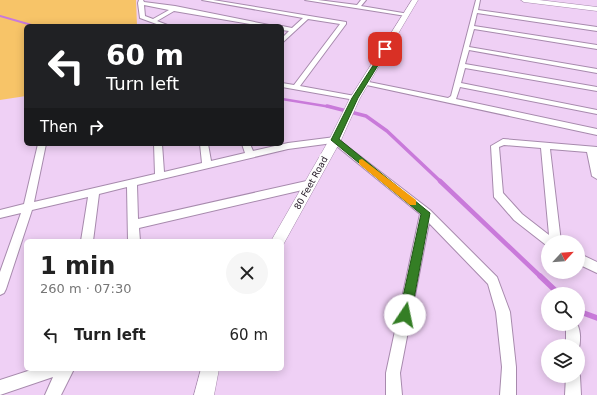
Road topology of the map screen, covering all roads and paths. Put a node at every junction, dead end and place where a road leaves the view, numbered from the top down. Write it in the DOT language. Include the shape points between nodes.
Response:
graph roads {
  1 [pos="204,0"];
  2 [pos="256,0"];
  3 [pos="308,0"];
  4 [pos="364,0"];
  5 [pos="415,0"];
  6 [pos="478,0"];
  7 [pos="524,0"];
  8 [pos="141,2"];
  9 [pos="223,3"];
  10 [pos="216,6"];
  11 [pos="246,7"];
  12 [pos="358,7"];
  13 [pos="175,8"];
  14 [pos="597,9"];
  15 [pos="210,10"];
  16 [pos="475,12"];
  17 [pos="204,14"];
  18 [pos="406,14"];
  19 [pos="307,18"];
  20 [pos="153,21"];
  21 [pos="242,21"];
  22 [pos="161,24"];
  23 [pos="237,24"];
  24 [pos="257,24"];
  25 [pos="471,27"];
  26 [pos="284,28"];
  27 [pos="597,29"];
  28 [pos="294,30"];
  29 [pos="284,39"];
  30 [pos="597,47"];
  31 [pos="466,48"];
  32 [pos="461,65"];
  33 [pos="597,71"];
  34 [pos="364,83"];
  35 [pos="457,84"];
  36 [pos="284,85"];
  37 [pos="295,88"];
  38 [pos="597,89"];
  39 [pos="355,98"];
  40 [pos="449,100"];
  41 [pos="597,112"];
  42 [pos="597,132"];
  43 [pos="335,140"];
  44 [pos="42,146"];
  45 [pos="158,146"];
  46 [pos="204,146"];
  47 [pos="247,146"];
  48 [pos="545,146"];
  49 [pos="594,150"];
  50 [pos="250,155"];
  51 [pos="207,165"];
  52 [pos="160,176"];
  53 [pos="597,176"];
  54 [pos="132,183"];
  55 [pos="311,184"];
  56 [pos="94,192"];
  57 [pos="28,208"];
  58 [pos="426,213"];
  59 [pos="0,214"];
  60 [pos="133,225"];
  61 [pos="541,235"];
  62 [pos="554,235"];
  63 [pos="88,239"];
  64 [pos="134,239"];
  65 [pos="279,239"];
  66 [pos="585,262"];
  67 [pos="597,268"];
  68 [pos="0,289"];
  69 [pos="50,371"];
  70 [pos="66,371"];
  71 [pos="210,371"];
  72 [pos="573,383"];
  73 [pos="0,388"];
  74 [pos="53,395"];
  75 [pos="204,395"];
  76 [pos="394,395"];
  77 [pos="508,395"];
  78 [pos="573,395"];
  1 -- 9 [label="street"];
  2 -- 11 [label="street"];
  3 -- 12 [label="street"];
  4 -- 12 [label="street"];
  5 -- 18 [label="street, 80 Feet Road"];
  6 -- 16 [label="street"];
  7 -- 14 [label="street"];
  8 -- 13 [label="street"];
  8 -- 20 [label="street" via="142,17"];
  9 -- 10 [label="street"];
  9 -- 11 [label="street"];
  11 -- 19 [label="street"];
  12 -- 18 [label="street"];
  13 -- 17 [label="street"];
  13 -- 20 [label="street"];
  15 -- 17 [label="street"];
  16 -- 25 [label="street"];
  16 -- 27 [label="street"];
  17 -- 21 [label="street"];
  18 -- 34 [label="street, 80 Feet Road"];
  19 -- 28 [label="street"];
  19 -- 37 [label="street" via="344,23"];
  20 -- 22 [label="street"];
  21 -- 23 [label="street"];
  21 -- 24 [label="street"];
  25 -- 30 [label="street"];
  25 -- 31 [label="street"];
  26 -- 28 [label="street"];
  28 -- 29 [label="street"];
  31 -- 32 [label="street"];
  31 -- 33 [label="street"];
  32 -- 35 [label="street"];
  32 -- 38 [label="street"];
  34 -- 39 [label="street, 80 Feet Road"];
  34 -- 40 [label="street"];
  35 -- 40 [label="street" via="454,97"];
  35 -- 41 [label="street"];
  36 -- 37 [label="street"];
  37 -- 39 [label="street"];
  39 -- 43 [label="street, 80 Feet Road"];
  40 -- 42 [label="street"];
  43 -- 50 [label="street" via="288,146"];
  43 -- 55 [label="street, 80 Feet Road"];
  43 -- 58 [label="street"];
  44 -- 57 [label="street"];
  45 -- 52 [label="street"];
  46 -- 51 [label="street"];
  47 -- 50 [label="street"];
  48 -- 49 [label="street"];
  48 -- 61 [label="street" via="503,142 495,146 498,194 518,217"];
  48 -- 62 [label="street"];
  49 -- 53 [label="street"];
  50 -- 51 [label="street"];
  51 -- 52 [label="street"];
  52 -- 54 [label="street"];
  54 -- 56 [label="street"];
  54 -- 60 [label="street"];
  55 -- 60 [label="street"];
  55 -- 65 [label="street, 80 Feet Road"];
  56 -- 57 [label="street"];
  56 -- 63 [label="street"];
  57 -- 59 [label="street"];
  57 -- 68 [label="street"];
  58 -- 76 [label="street" via="393,373"];
  58 -- 77 [label="street" via="493,281 503,312 509,367"];
  60 -- 64 [label="street"];
  66 -- 67 [label="street"];
  69 -- 73 [label="street"];
  70 -- 74 [label="street"];
  71 -- 75 [label="street"];
  72 -- 78 [label="street"];
}
